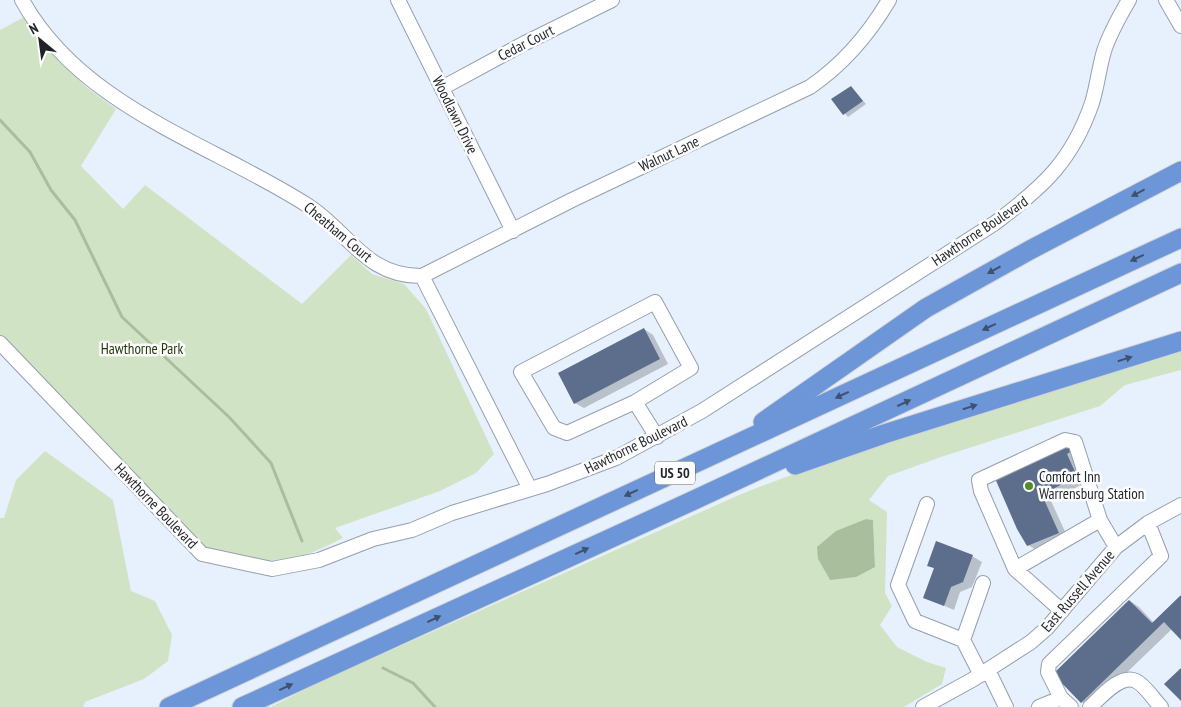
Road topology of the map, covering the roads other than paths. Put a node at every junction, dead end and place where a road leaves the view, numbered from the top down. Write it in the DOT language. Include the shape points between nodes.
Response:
graph roads {
  1 [pos="398,0"];
  2 [pos="612,0"];
  3 [pos="889,0"];
  4 [pos="1129,0"];
  5 [pos="1166,0"];
  6 [pos="25,1"];
  7 [pos="1181,26"];
  8 [pos="442,88"];
  9 [pos="1181,171"];
  10 [pos="513,231"];
  11 [pos="1181,238"];
  12 [pos="1181,273"];
  13 [pos="422,276"];
  14 [pos="1181,341"];
  15 [pos="0,343"];
  16 [pos="636,402"];
  17 [pos="657,437"];
  18 [pos="729,448"];
  19 [pos="530,489"];
  20 [pos="692,501"];
  21 [pos="927,504"];
  22 [pos="1181,504"];
  23 [pos="1100,520"];
  24 [pos="1148,523"];
  25 [pos="1116,547"];
  26 [pos="1014,569"];
  27 [pos="983,583"];
  28 [pos="1062,611"];
  29 [pos="963,640"];
  30 [pos="984,672"];
  31 [pos="1066,703"];
  32 [pos="169,707"];
  33 [pos="242,707"];
  34 [pos="923,707"];
  35 [pos="1006,707"];
  36 [pos="1039,707"];
  37 [pos="1090,707"];
  38 [pos="1160,707"];
  1 -- 8 [label="street, Woodlawn Drive"];
  2 -- 8 [label="street, Cedar Court"];
  3 -- 10 [label="street, Walnut Lane" via="865,36 829,74 810,88"];
  4 -- 17 [label="street, Hawthorne Boulevard" via="1104,51 1092,103 1079,134 1054,174 1041,188 996,223 702,412"];
  5 -- 7 [label="street"];
  6 -- 13 [label="street, Cheatham Court" via="36,24 69,61 126,104 308,205 326,218 360,254 382,268 407,276"];
  8 -- 10 [label="street, Woodlawn Drive"];
  9 -- 18 [label="highway, one-way" via="926,308"];
  10 -- 13 [label="street, Walnut Lane"];
  11 -- 18 [label="highway, US 50, one-way"];
  20 -- 12 [label="highway, US 50, one-way"];
  13 -- 19 [label="street"];
  20 -- 14 [label="highway, one-way" via="884,434"];
  15 -- 19 [label="street, Hawthorne Boulevard" via="202,554 272,569 320,560 373,539 412,530"];
  16 -- 16 [label="street" via="691,368 655,302 521,372 554,428 567,433"];
  16 -- 17 [label="street"];
  17 -- 19 [label="street, Hawthorne Boulevard" via="596,467"];
  18 -- 32 [label="highway, US 50, one-way"];
  33 -- 20 [label="highway, US 50, one-way"];
  21 -- 29 [label="street" via="898,585 915,621"];
  22 -- 24 [label="street, East Russell Avenue"];
  23 -- 25 [label="street"];
  23 -- 26 [label="street"];
  23 -- 26 [label="street" via="1075,442 1065,440 980,480 981,491"];
  24 -- 25 [label="street, East Russell Avenue"];
  24 -- 31 [label="street" via="1162,556 1049,664 1048,672"];
  25 -- 28 [label="street, East Russell Avenue"];
  26 -- 28 [label="street"];
  27 -- 29 [label="street"];
  28 -- 30 [label="street, East Russell Avenue" via="1031,642"];
  29 -- 30 [label="street"];
  30 -- 34 [label="street, East Russell Avenue"];
  30 -- 35 [label="street"];
  31 -- 36 [label="street"];
  37 -- 38 [label="street" via="1127,679 1137,681"];
}
